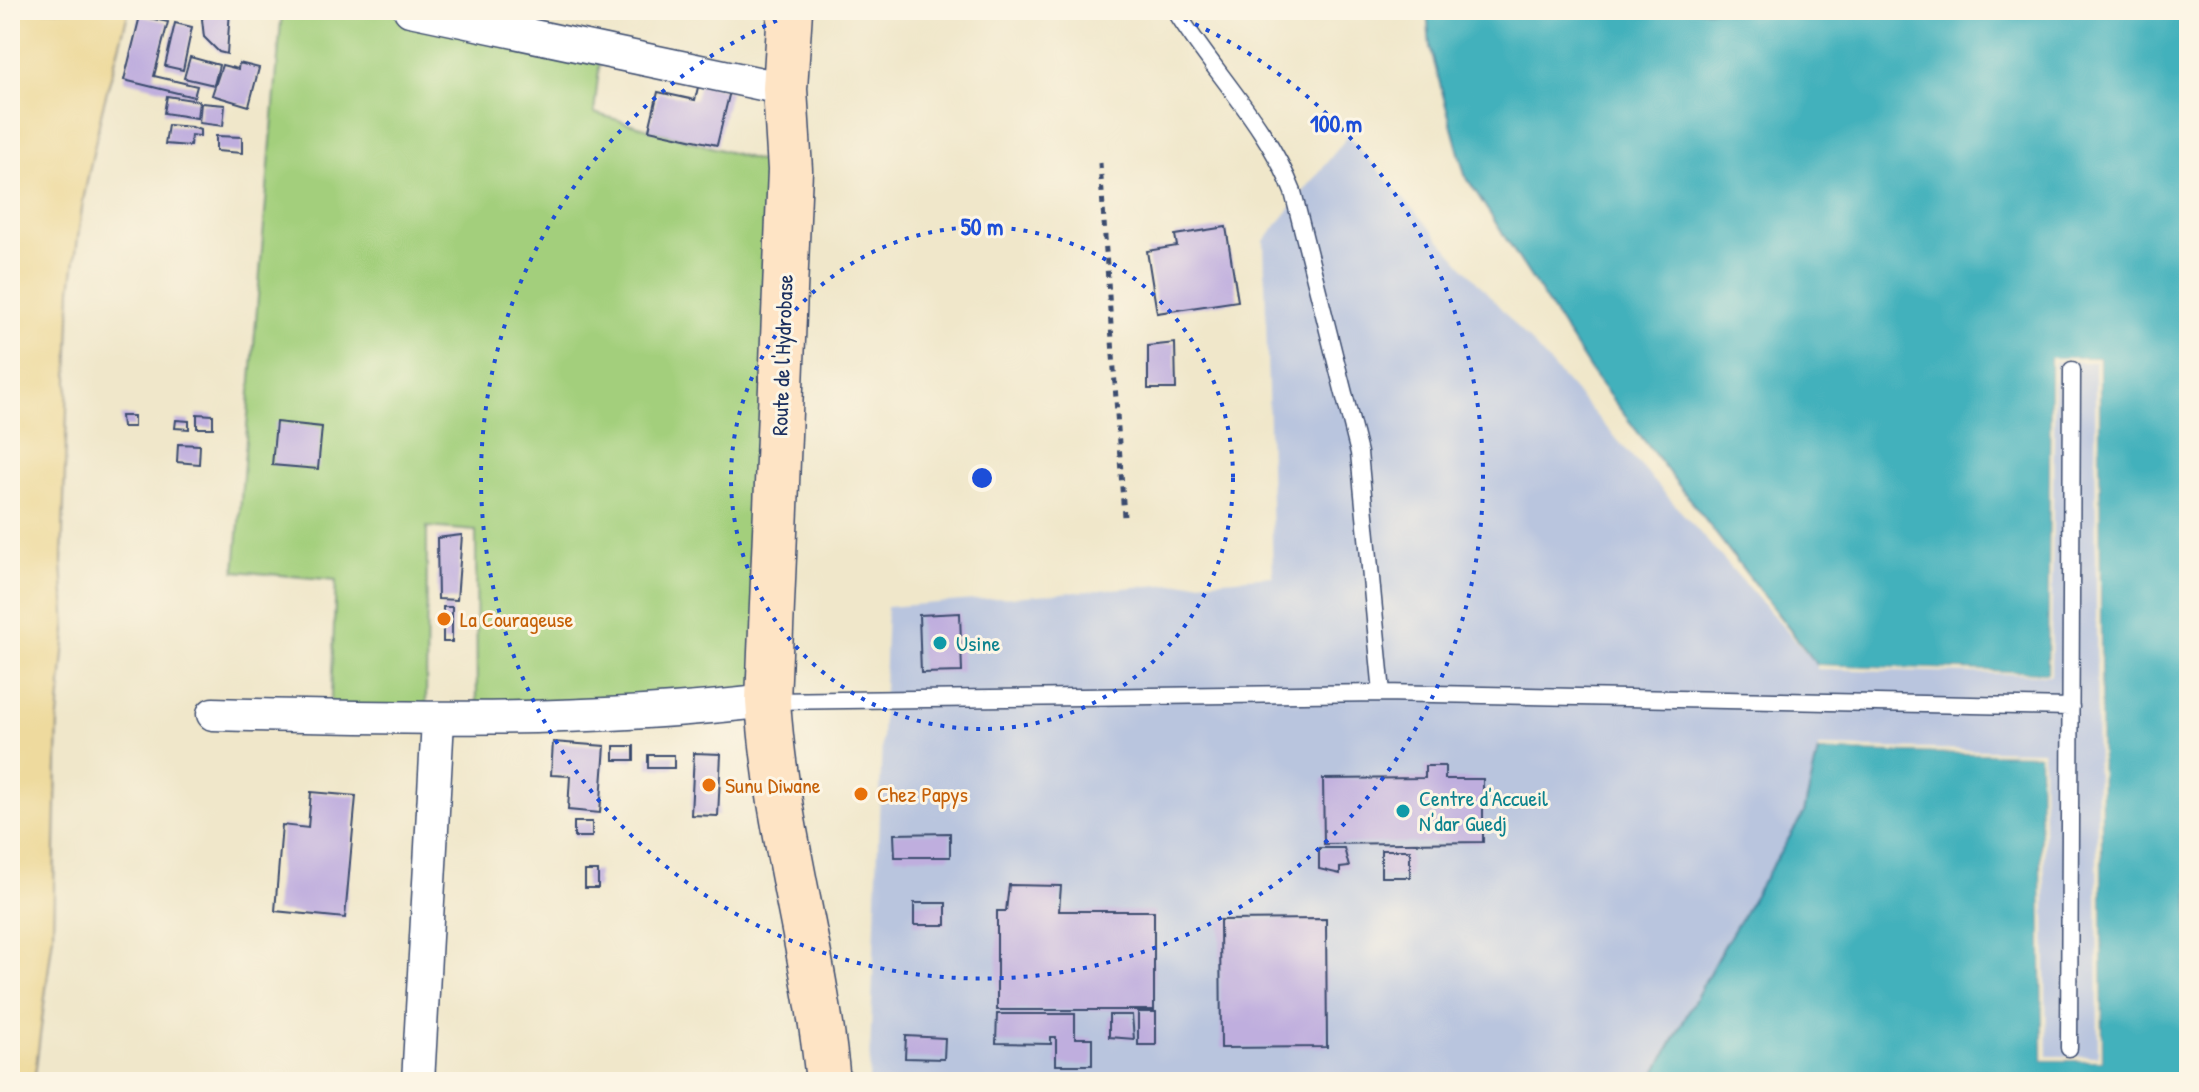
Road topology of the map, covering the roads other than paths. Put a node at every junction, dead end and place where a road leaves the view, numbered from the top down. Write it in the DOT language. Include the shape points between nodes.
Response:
graph roads {
  1 [pos="410,10"];
  2 [pos="790,10"];
  3 [pos="1175,10"];
  4 [pos="785,89"];
  5 [pos="2072,370"];
  6 [pos="1382,693"];
  7 [pos="768,701"];
  8 [pos="2071,707"];
  9 [pos="213,714"];
  10 [pos="438,720"];
  11 [pos="2069,1048"];
  12 [pos="418,1082"];
  13 [pos="828,1082"];
  1 -- 4 [label="street"];
  2 -- 4 [label="street, Route de l'Hydrobase"];
  3 -- 6 [label="lane" via="1264,132 1293,192 1359,453"];
  4 -- 7 [label="street, Route de l'Hydrobase" via="790,170"];
  5 -- 8 [label="lane"];
  6 -- 7 [label="lane"];
  6 -- 8 [label="lane"];
  7 -- 10 [label="street" via="675,712"];
  7 -- 13 [label="street, Route de l'Hydrobase" via="770,744"];
  8 -- 11 [label="lane"];
  9 -- 10 [label="street"];
  10 -- 12 [label="street"];
}
